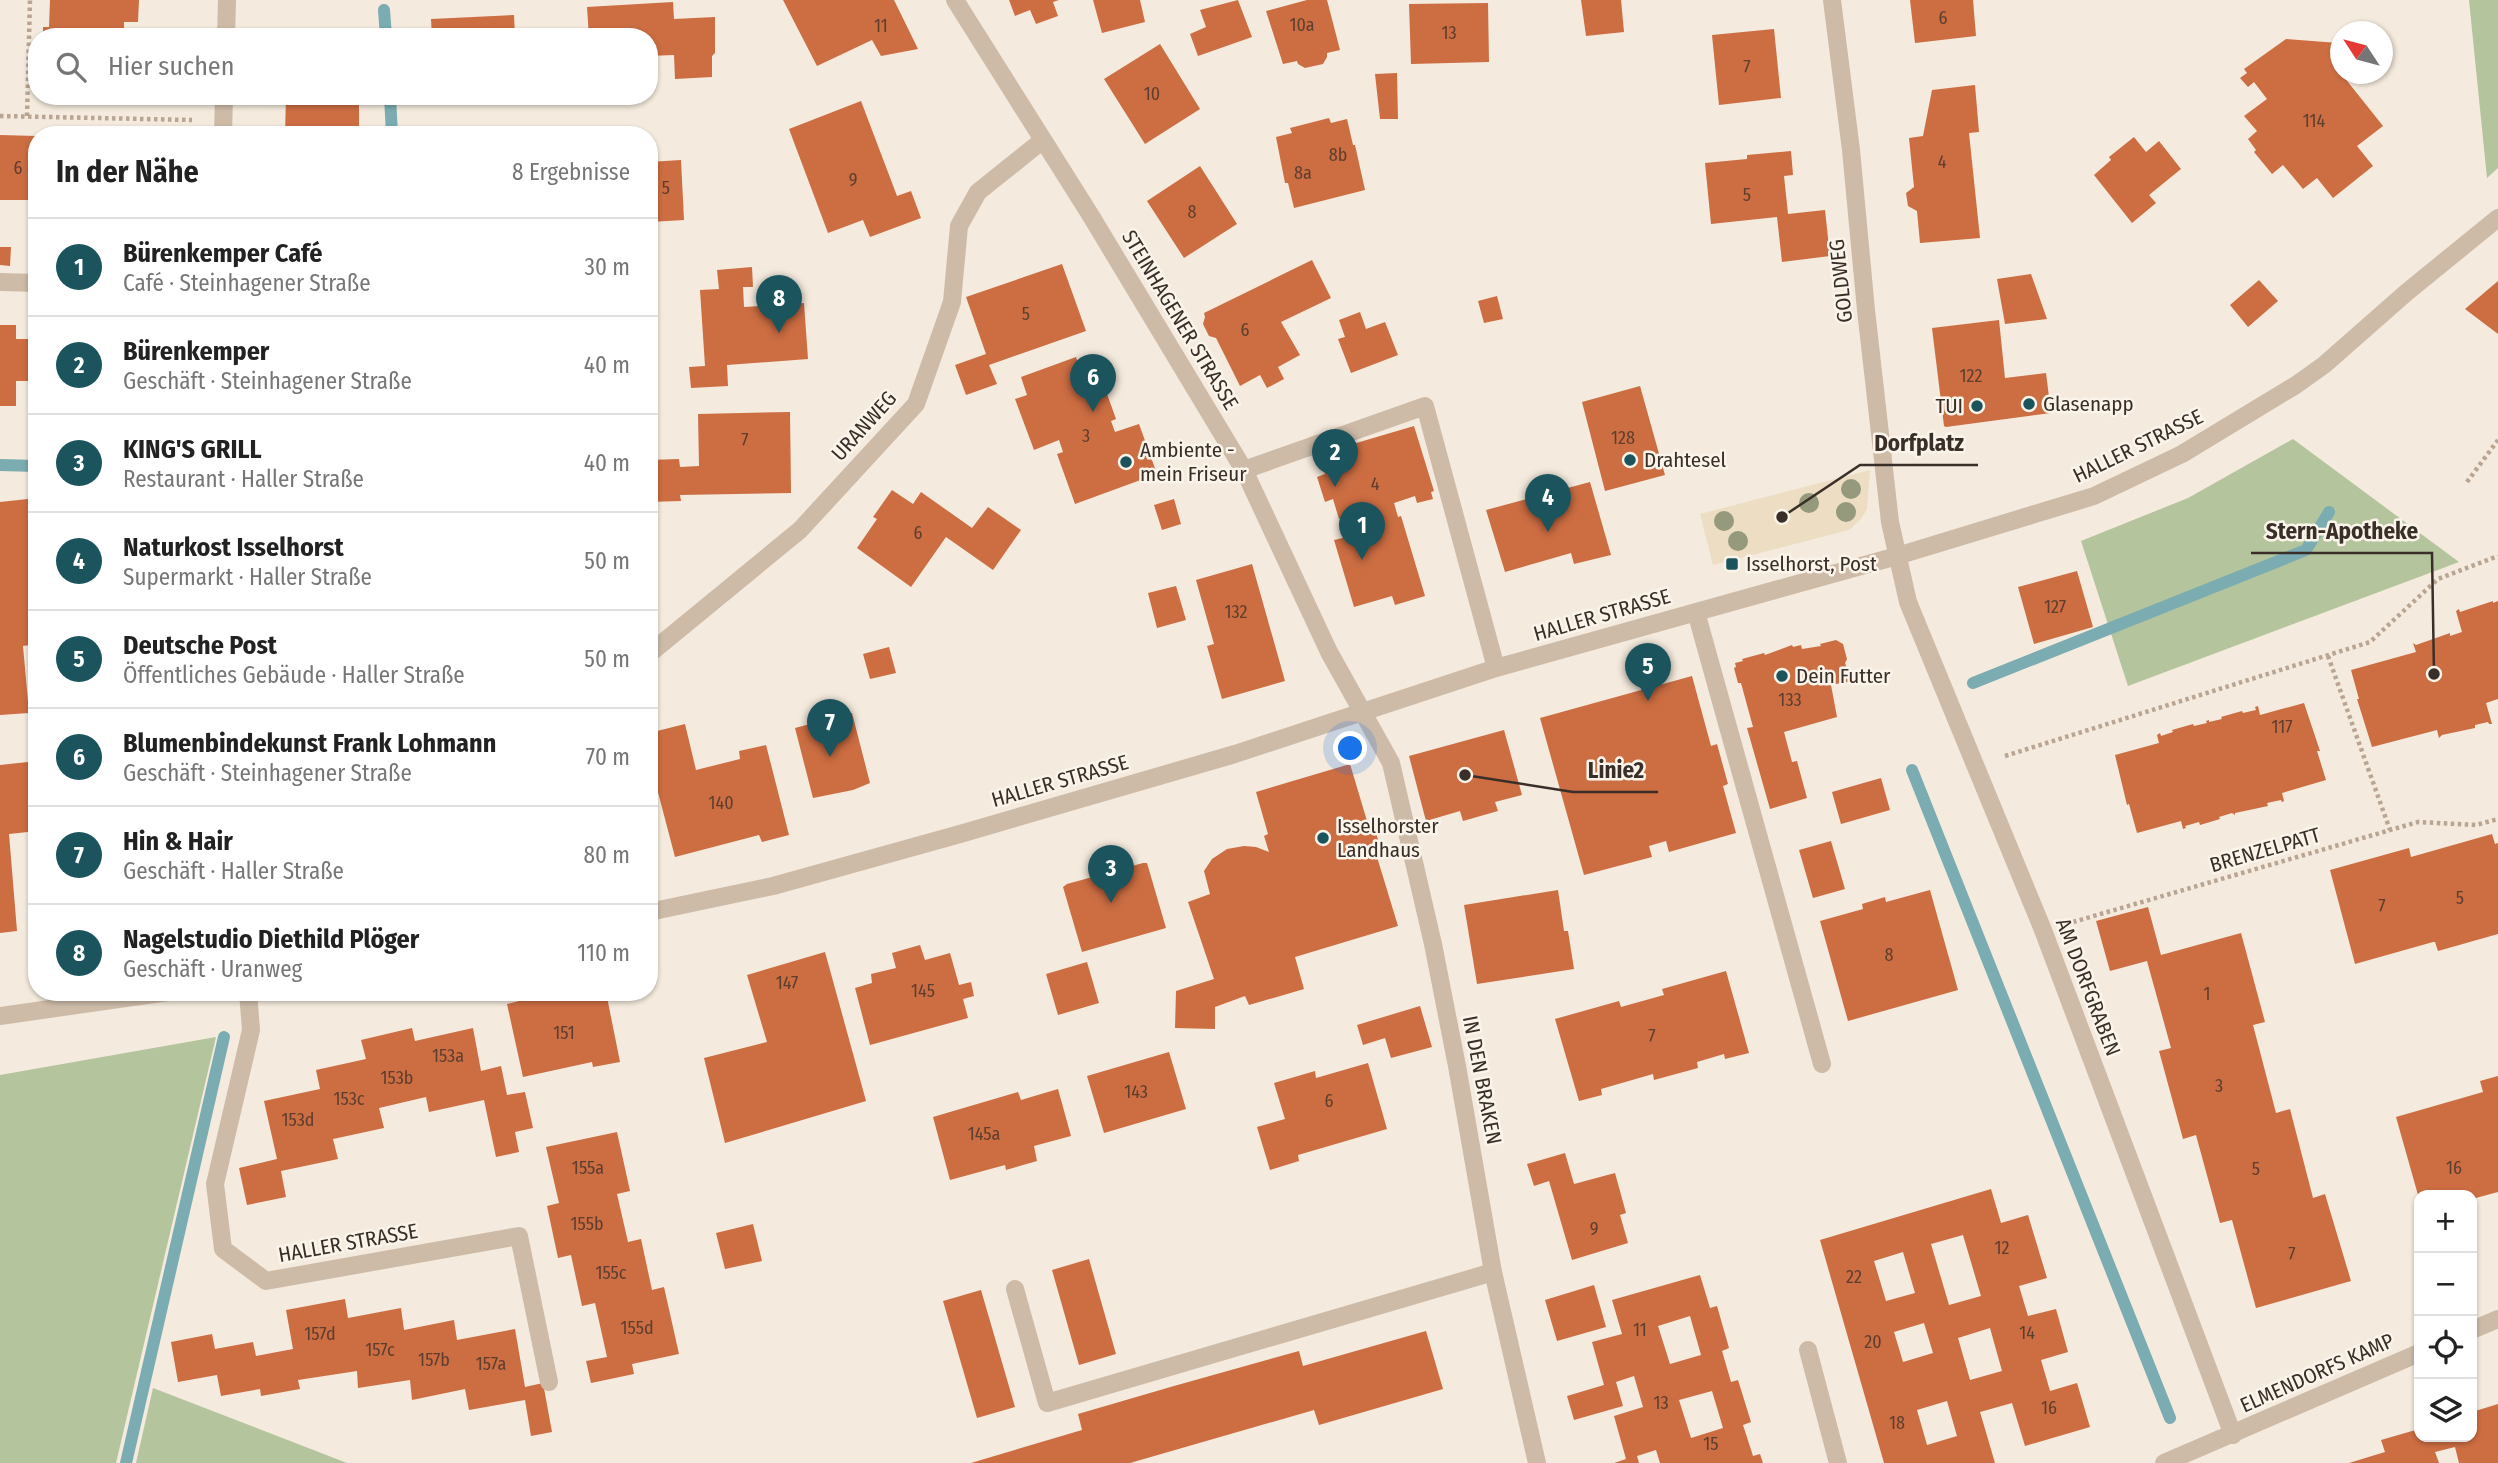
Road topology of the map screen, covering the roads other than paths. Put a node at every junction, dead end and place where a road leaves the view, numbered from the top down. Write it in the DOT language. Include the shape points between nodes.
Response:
graph roads {
  1 [pos="227,0"];
  2 [pos="955,0"];
  3 [pos="1832,0"];
  4 [pos="226,28"];
  5 [pos="224,105"];
  6 [pos="223,126"];
  7 [pos="1044,140"];
  8 [pos="2498,218"];
  9 [pos="0,282"];
  10 [pos="28,283"];
  11 [pos="1244,470"];
  12 [pos="1897,556"];
  13 [pos="1696,612"];
  14 [pos="658,647"];
  15 [pos="1496,668"];
  16 [pos="1362,712"];
  17 [pos="658,910"];
  18 [pos="105,1001"];
  19 [pos="249,1001"];
  20 [pos="0,1016"];
  21 [pos="1822,1064"];
  22 [pos="1493,1272"];
  23 [pos="1015,1289"];
  24 [pos="2498,1319"];
  25 [pos="2477,1329"];
  26 [pos="1808,1350"];
  27 [pos="2414,1355"];
  28 [pos="549,1382"];
  29 [pos="2233,1435"];
  30 [pos="1537,1463"];
  31 [pos="1838,1463"];
  32 [pos="2164,1463"];
  1 -- 4 [label="street"];
  2 -- 7 [label="street, STEINHAGENER STRASSE"];
  3 -- 12 [label="street, GOLDWEG"];
  5 -- 6 [label="street"];
  7 -- 11 [label="street, STEINHAGENER STRASSE"];
  7 -- 14 [label="street, URANWEG" via="978,192 958,226 952,302 916,404 800,530"];
  8 -- 12 [label="street, HALLER STRASSE" via="2324,365 2182,454 2094,496"];
  9 -- 10 [label="street"];
  11 -- 15 [label="street" via="1425,406"];
  11 -- 16 [label="street, STEINHAGENER STRASSE"];
  12 -- 13 [label="street, HALLER STRASSE"];
  12 -- 29 [label="street, AM DORFGRABEN" via="1909,602 2043,930"];
  13 -- 15 [label="street, HALLER STRASSE"];
  13 -- 21 [label="street"];
  15 -- 16 [label="street, HALLER STRASSE"];
  16 -- 17 [label="street, HALLER STRASSE" via="1236,754 960,834 773,886"];
  16 -- 22 [label="street, IN DEN BRAKEN" via="1391,763 1433,944"];
  18 -- 20 [label="street"];
  19 -- 28 [label="street, HALLER STRASSE" via="251,1030 215,1184 223,1249 265,1281 519,1236"];
  22 -- 23 [label="street" via="1047,1403"];
  22 -- 30 [label="street, IN DEN BRAKEN"];
  24 -- 25 [label="street"];
  26 -- 31 [label="street"];
  27 -- 29 [label="street, ELMENDORFS KAMP"];
  29 -- 32 [label="street"];
}
